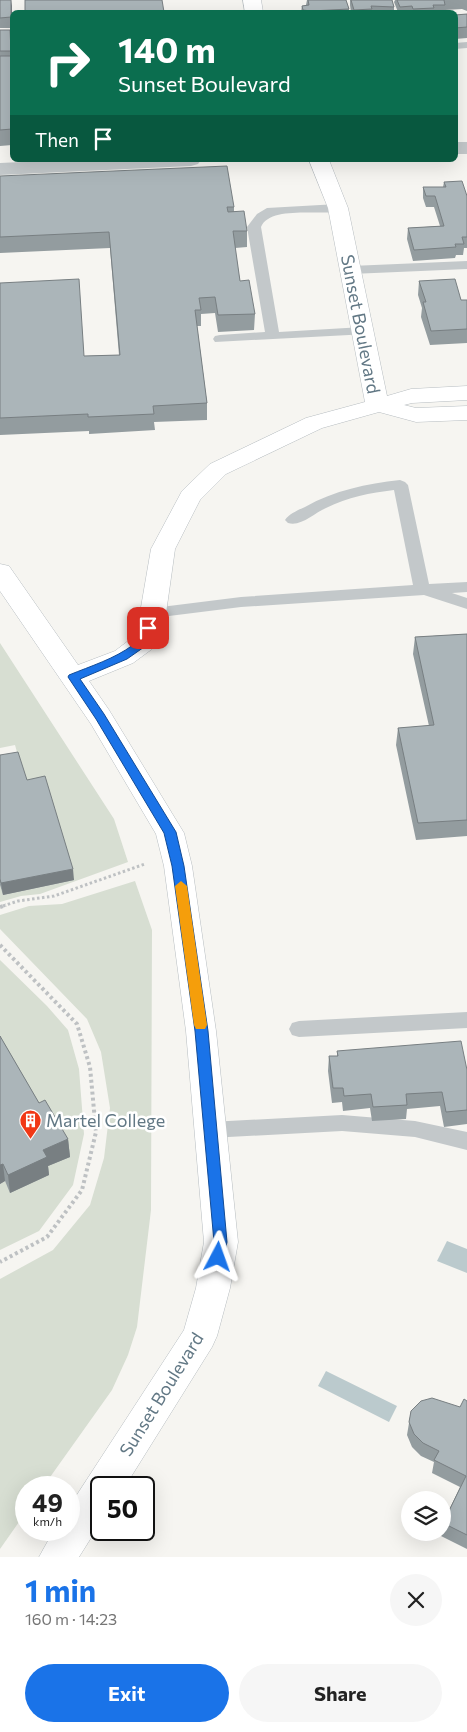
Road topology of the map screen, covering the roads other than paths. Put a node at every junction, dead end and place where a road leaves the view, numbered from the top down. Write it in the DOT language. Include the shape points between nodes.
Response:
graph roads {
  1 [pos="143,162"];
  2 [pos="320,162"];
  3 [pos="0,168"];
  4 [pos="338,208"];
  5 [pos="467,265"];
  6 [pos="351,270"];
  7 [pos="363,331"];
  8 [pos="273,336"];
  9 [pos="220,339"];
  10 [pos="467,393"];
  11 [pos="377,404"];
  12 [pos="467,413"];
  13 [pos="293,520"];
  14 [pos="0,572"];
  15 [pos="467,586"];
  16 [pos="422,589"];
  17 [pos="467,604"];
  18 [pos="153,613"];
  19 [pos="73,677"];
  20 [pos="467,1020"];
  21 [pos="299,1029"];
  22 [pos="210,1130"];
  23 [pos="467,1140"];
  24 [pos="110,1476"];
  25 [pos="90,1508"];
  26 [pos="58,1557"];
  1 -- 3 [label="street"];
  2 -- 4 [label="street, Sunset Boulevard"];
  4 -- 6 [label="street, Sunset Boulevard"];
  4 -- 8 [label="lane" via="272,211 257,220 254,226"];
  5 -- 6 [label="lane"];
  6 -- 7 [label="street, Sunset Boulevard"];
  7 -- 8 [label="lane"];
  7 -- 11 [label="street, Sunset Boulevard"];
  8 -- 9 [label="lane"];
  10 -- 11 [label="street" via="411,396"];
  11 -- 12 [label="street" via="416,415"];
  11 -- 18 [label="street, Sunset Boulevard" via="314,423 218,469 190,496 163,548"];
  13 -- 16 [label="lane" via="344,493 400,485"];
  14 -- 19 [label="street"];
  15 -- 16 [label="lane"];
  16 -- 17 [label="lane"];
  16 -- 18 [label="lane" via="241,602"];
  18 -- 19 [label="street, Sunset Boulevard" via="144,642 124,657"];
  19 -- 22 [label="street, Sunset Boulevard" via="170,832 178,866 201,1031"];
  20 -- 21 [label="lane"];
  22 -- 23 [label="lane" via="342,1123 415,1129"];
  22 -- 24 [label="street, Sunset Boulevard" via="220,1242 213,1288 200,1336"];
  25 -- 26 [label="street, Sunset Boulevard"];
}
